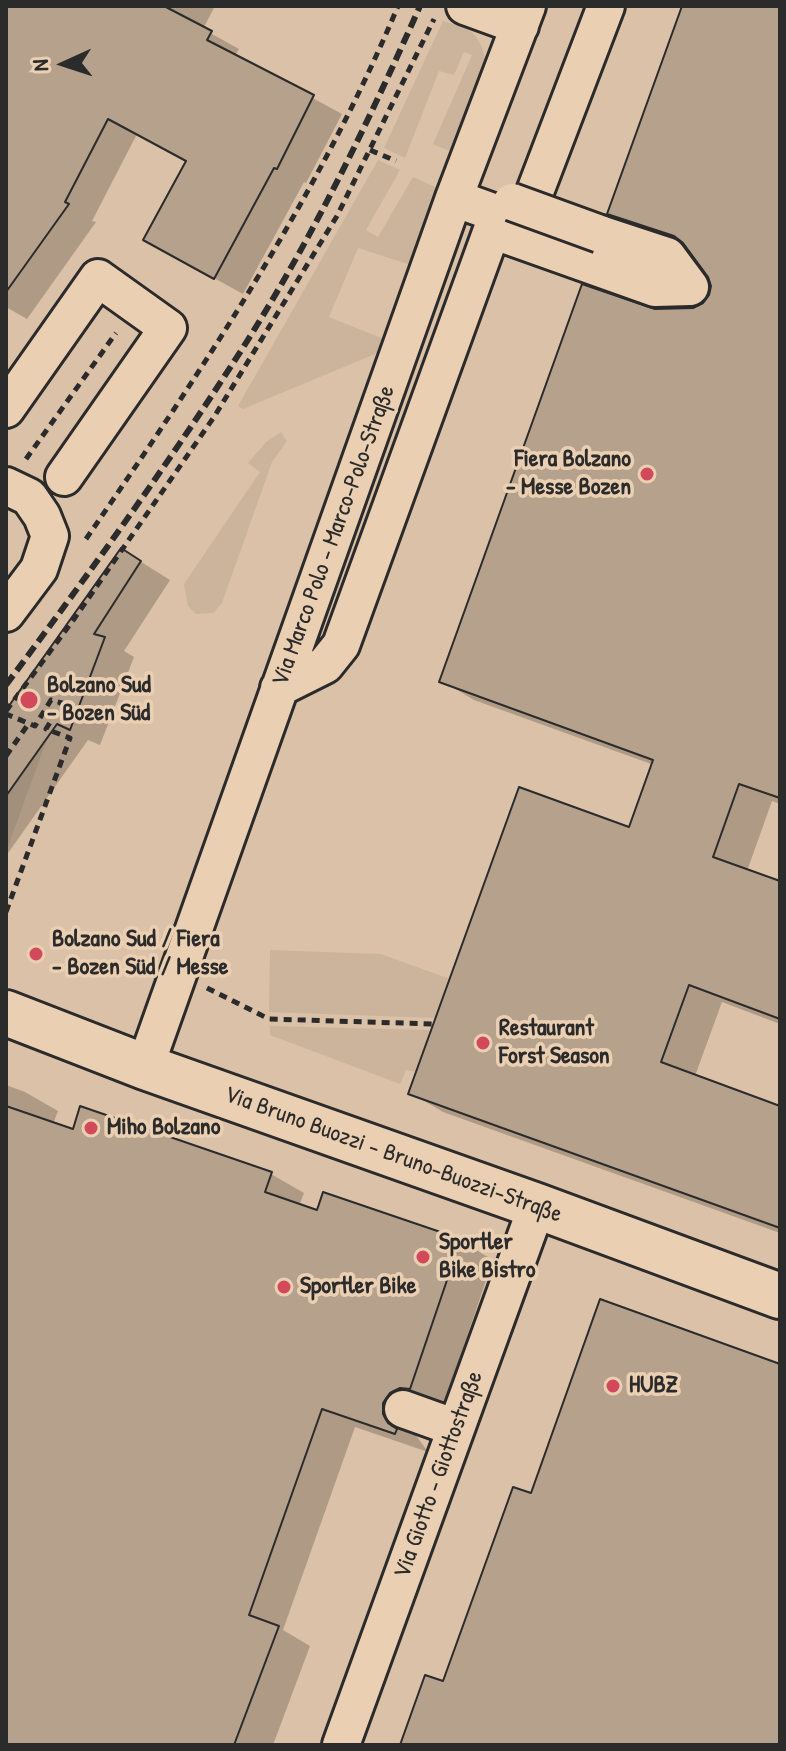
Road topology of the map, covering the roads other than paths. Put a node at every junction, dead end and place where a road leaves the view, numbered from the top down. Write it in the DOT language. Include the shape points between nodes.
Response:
graph roads {
  1 [pos="465,6"];
  2 [pos="583,6"];
  3 [pos="606,6"];
  4 [pos="523,16"];
  5 [pos="454,198"];
  6 [pos="509,218"];
  7 [pos="595,250"];
  8 [pos="6,409"];
  9 [pos="15,474"];
  10 [pos="64,477"];
  11 [pos="44,553"];
  12 [pos="6,569"];
  13 [pos="6,613"];
  14 [pos="279,688"];
  15 [pos="6,1013"];
  16 [pos="145,1067"];
  17 [pos="537,1206"];
  18 [pos="780,1296"];
  19 [pos="403,1409"];
  20 [pos="456,1428"];
  21 [pos="341,1745"];
  1 -- 4 [label="street"];
  2 -- 6 [label="street"];
  3 -- 6 [label="street"];
  4 -- 5 [label="street, Via Marco Polo - Marco-Polo-Straße"];
  5 -- 6 [label="street"];
  5 -- 14 [label="street, Via Marco Polo - Marco-Polo-Straße"];
  6 -- 7 [label="street, bridge"];
  6 -- 14 [label="street" via="341,645 325,665"];
  8 -- 10 [label="street" via="98,278 168,328"];
  9 -- 11 [label="street" via="50,536"];
  11 -- 12 [label="street"];
  11 -- 13 [label="street" via="39,569"];
  14 -- 16 [label="street, Via Marco Polo - Marco-Polo-Straße"];
  15 -- 16 [label="main road, Via Bruno Buozzi - Bruno-Buozzi-Straße"];
  16 -- 17 [label="main road, Via Bruno Buozzi - Bruno-Buozzi-Straße"];
  17 -- 18 [label="main road, Via Bruno Buozzi - Bruno-Buozzi-Straße"];
  17 -- 20 [label="street, Via Giotto - Giottostraße"];
  19 -- 20 [label="street"];
  20 -- 21 [label="street, Via Giotto - Giottostraße"];
}
